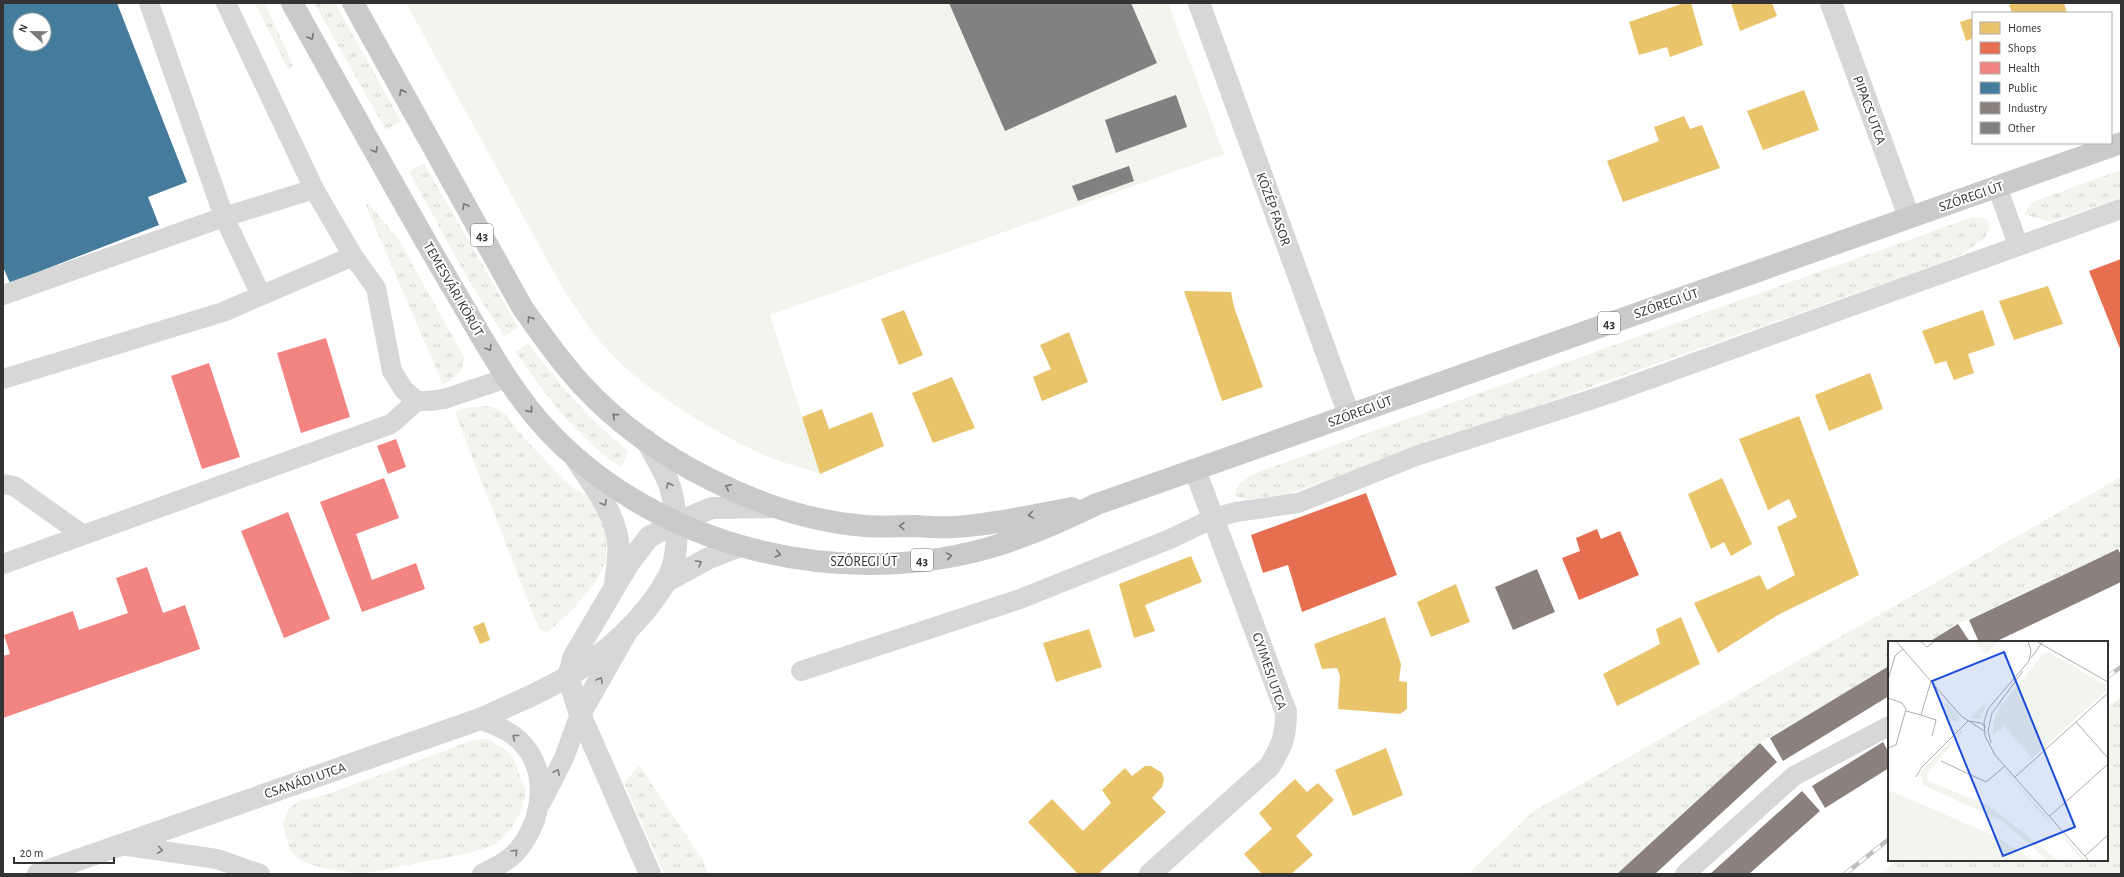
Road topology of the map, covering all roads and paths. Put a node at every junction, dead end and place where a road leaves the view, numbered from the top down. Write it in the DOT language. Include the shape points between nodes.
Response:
graph roads {
  1 [pos="149,3"];
  2 [pos="226,3"];
  3 [pos="292,3"];
  4 [pos="353,3"];
  5 [pos="1199,3"];
  6 [pos="1831,3"];
  7 [pos="2121,143"];
  8 [pos="1998,186"];
  9 [pos="314,189"];
  10 [pos="2121,209"];
  11 [pos="224,217"];
  12 [pos="1909,218"];
  13 [pos="2018,245"];
  14 [pos="353,256"];
  15 [pos="3,295"];
  16 [pos="262,295"];
  17 [pos="507,378"];
  18 [pos="3,379"];
  19 [pos="417,401"];
  20 [pos="1349,415"];
  21 [pos="646,440"];
  22 [pos="576,458"];
  23 [pos="1196,470"];
  24 [pos="3,484"];
  25 [pos="1097,504"];
  26 [pos="778,507"];
  27 [pos="1214,518"];
  28 [pos="675,523"];
  29 [pos="83,535"];
  30 [pos="740,546"];
  31 [pos="3,564"];
  32 [pos="666,582"];
  33 [pos="615,584"];
  34 [pos="628,630"];
  35 [pos="801,671"];
  36 [pos="568,677"];
  37 [pos="580,714"];
  38 [pos="480,719"];
  39 [pos="1888,727"];
  40 [pos="539,806"];
  41 [pos="121,845"];
  42 [pos="38,874"];
  43 [pos="260,874"];
  44 [pos="482,874"];
  45 [pos="650,874"];
  46 [pos="1150,874"];
  47 [pos="1685,874"];
  1 -- 11 [label="lane"];
  2 -- 9 [label="lane"];
  3 -- 17 [label="main road, TEMESVÁRI KÖRÚT / 43, one-way" via="438,263"];
  21 -- 4 [label="main road, 43, one-way" via="619,420 583,386 522,308"];
  5 -- 20 [label="street, KÖZÉP FASOR"];
  6 -- 12 [label="street, PIPACS UTCA"];
  7 -- 8 [label="main road, SZŐREGI ÚT / 43"];
  8 -- 12 [label="main road, SZŐREGI ÚT / 43"];
  8 -- 13 [label="lane"];
  9 -- 11 [label="lane"];
  9 -- 14 [label="lane"];
  10 -- 13 [label="lane"];
  11 -- 15 [label="lane"];
  11 -- 16 [label="lane"];
  12 -- 20 [label="main road, SZŐREGI ÚT / 43"];
  13 -- 27 [label="lane" via="1615,391 1416,456 1298,503 1236,512"];
  14 -- 16 [label="lane"];
  14 -- 19 [label="lane" via="376,288 392,371 404,390"];
  16 -- 18 [label="lane" via="223,312"];
  17 -- 19 [label="lane" via="444,398"];
  17 -- 22 [label="main road, TEMESVÁRI KÖRÚT / 43, one-way" via="548,431"];
  19 -- 29 [label="lane" via="391,424"];
  20 -- 23 [label="main road, SZŐREGI ÚT / 43"];
  26 -- 21 [label="main road, SZŐREGI ÚT / 43, one-way" via="697,472"];
  28 -- 21 [label="street, one-way" via="675,504 671,488"];
  22 -- 28 [label="main road, TEMESVÁRI KÖRÚT / 43" via="612,486"];
  22 -- 33 [label="street, one-way" via="606,506 616,532 618,553"];
  23 -- 25 [label="main road, SZŐREGI ÚT / 43"];
  23 -- 27 [label="street, GYIMESI UTCA"];
  24 -- 29 [label="lane" via="14,486"];
  25 -- 26 [label="main road, SZŐREGI ÚT / 43, one-way" via="954,527 865,526"];
  30 -- 25 [label="main road, SZŐREGI ÚT / 43, one-way" via="800,559 861,564 922,560 983,549 1042,531"];
  26 -- 28 [label="street, SZŐREGI ÚT" via="712,508"];
  27 -- 35 [label="lane" via="1170,539 1020,599"];
  27 -- 46 [label="street, GYIMESI UTCA" via="1286,712 1286,732 1270,766"];
  28 -- 30 [label="main road, SZŐREGI ÚT / 43"];
  28 -- 32 [label="street, CSANÁDI UTCA" via="676,552"];
  28 -- 33 [label="street" via="641,544"];
  29 -- 31 [label="lane"];
  32 -- 30 [label="street, CSANÁDI UTCA, one-way" via="709,558"];
  32 -- 34 [label="street, CSANÁDI UTCA"];
  33 -- 36 [label="street" via="574,656"];
  34 -- 36 [label="street, CSANÁDI UTCA" via="588,664"];
  37 -- 34 [label="street, one-way"];
  36 -- 37 [label="street"];
  36 -- 38 [label="street, CSANÁDI UTCA"];
  40 -- 37 [label="lane, one-way" via="564,758"];
  37 -- 45 [label="street"];
  40 -- 38 [label="lane, one-way" via="539,779 531,754 511,735"];
  38 -- 41 [label="street, CSANÁDI UTCA"];
  39 -- 47 [label="lane" via="1794,776"];
  44 -- 40 [label="lane, one-way" via="518,851 535,821"];
  41 -- 42 [label="street, CSANÁDI UTCA"];
  41 -- 43 [label="lane, one-way" via="217,859"];
}
